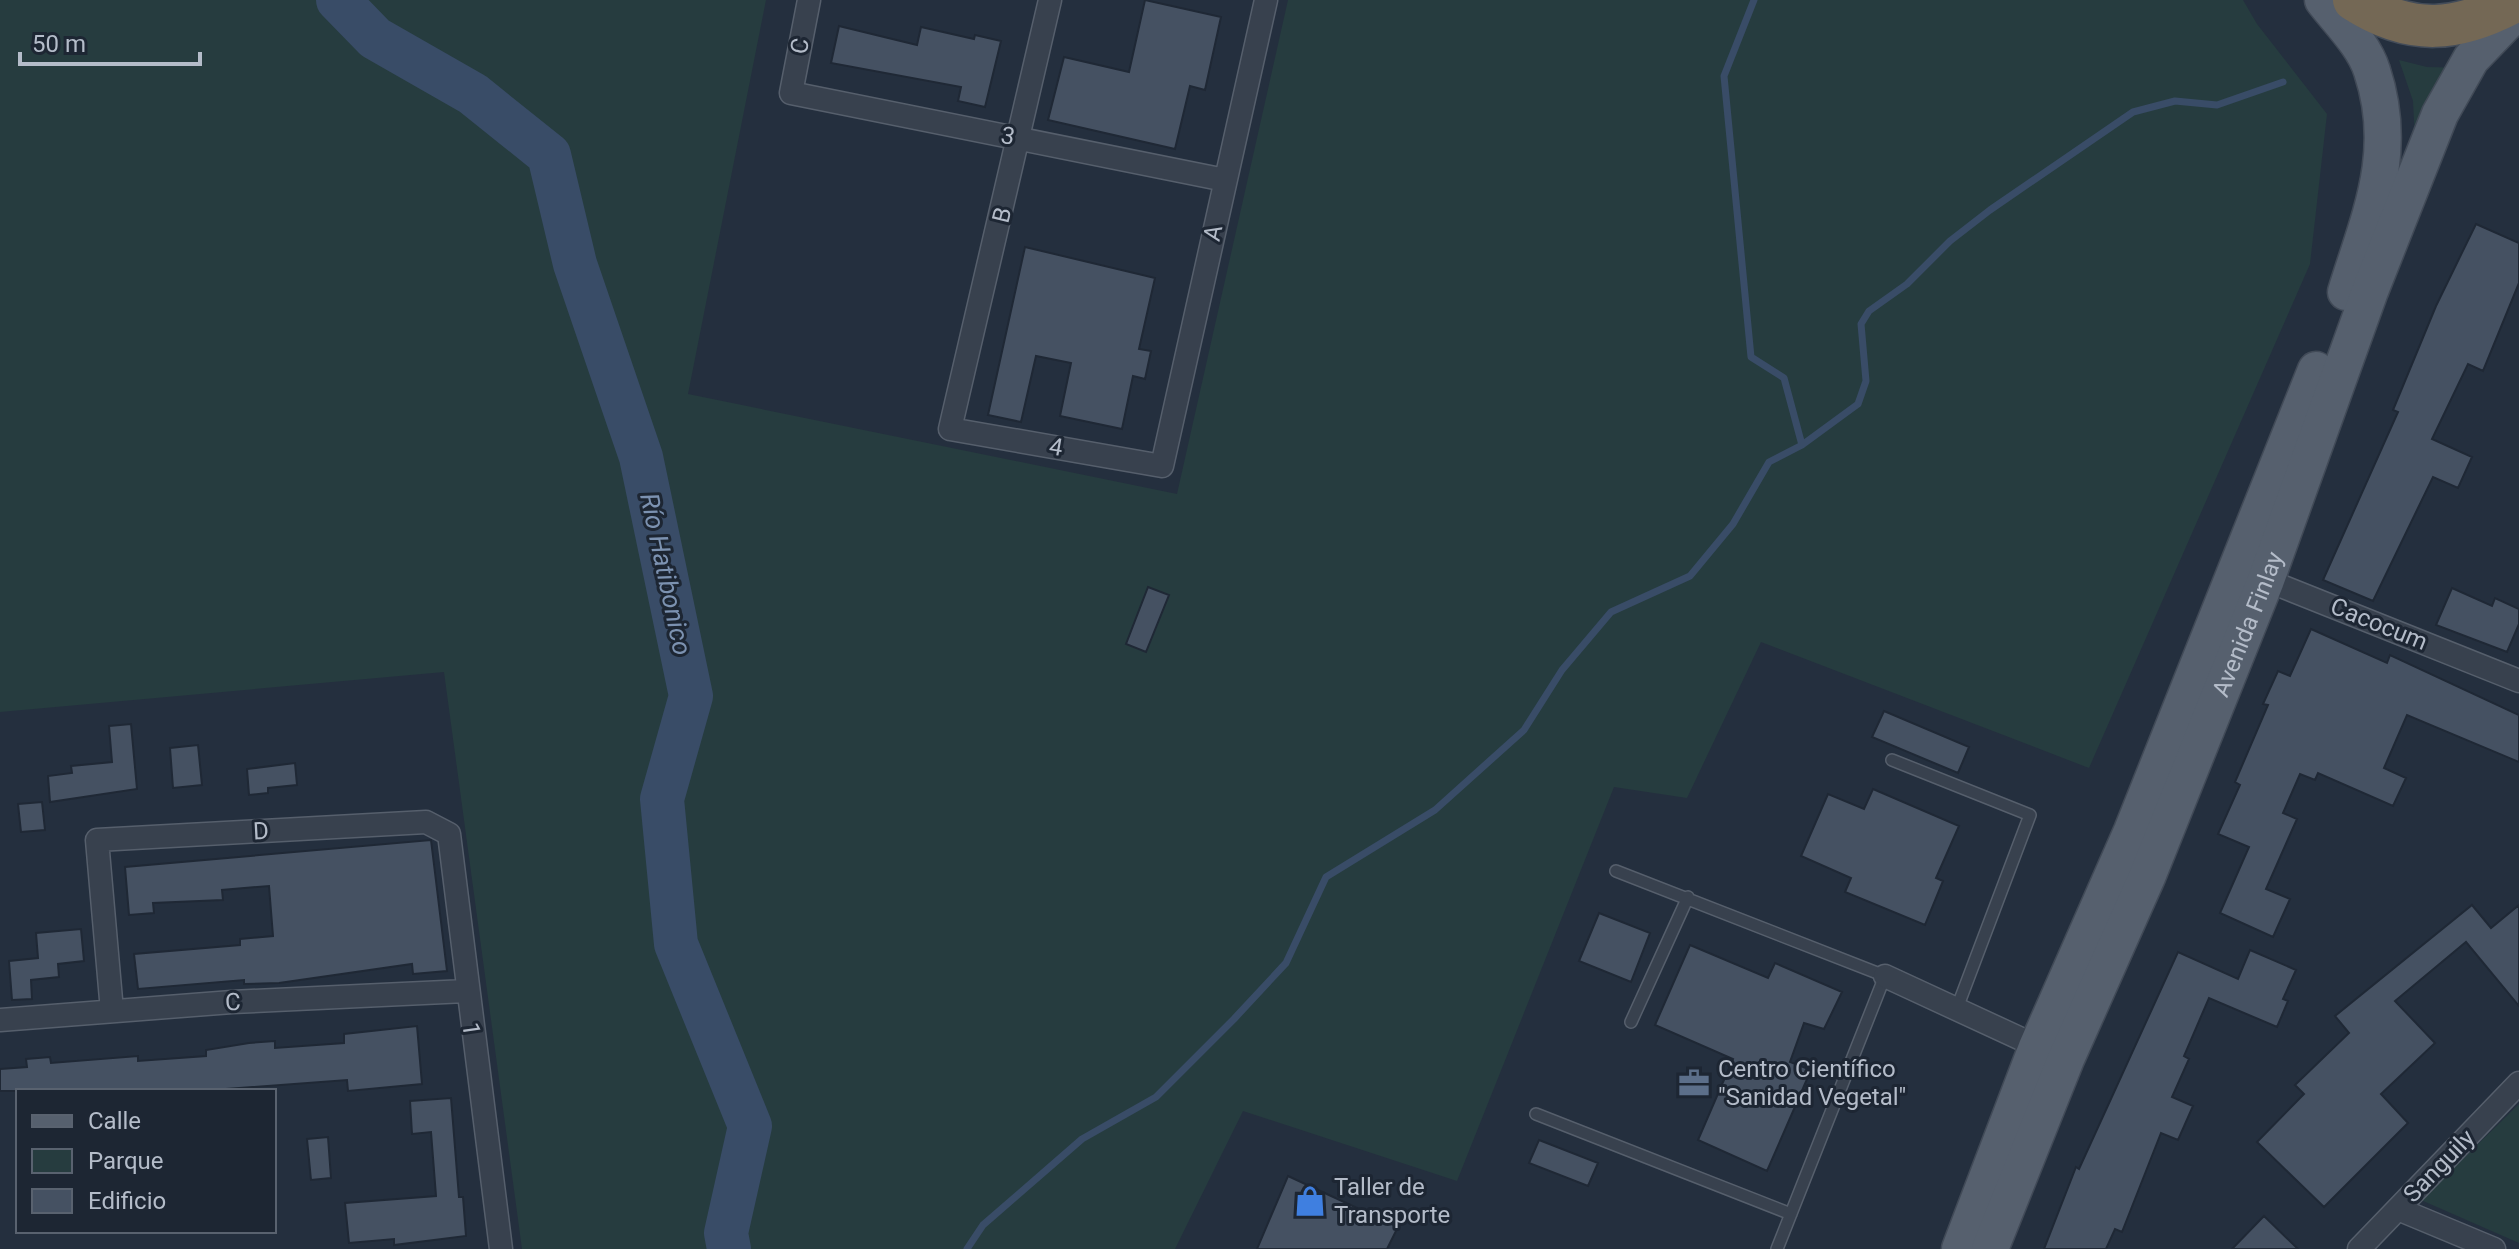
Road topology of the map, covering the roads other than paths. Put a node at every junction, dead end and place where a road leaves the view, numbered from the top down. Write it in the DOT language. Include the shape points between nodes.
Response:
graph roads {
  1 [pos="809,0"];
  2 [pos="1050,0"];
  3 [pos="1266,0"];
  4 [pos="2323,0"];
  5 [pos="2354,0"];
  6 [pos="2517,0"];
  7 [pos="2519,9"];
  8 [pos="791,93"];
  9 [pos="1020,138"];
  10 [pos="1225,180"];
  11 [pos="950,429"];
  12 [pos="1162,466"];
  13 [pos="2252,574"];
  14 [pos="2519,681"];
  15 [pos="1892,760"];
  16 [pos="426,822"];
  17 [pos="1616,871"];
  18 [pos="1688,897"];
  19 [pos="1885,976"];
  20 [pos="466,991"];
  21 [pos="1957,1008"];
  22 [pos="112,1011"];
  23 [pos="0,1020"];
  24 [pos="1631,1022"];
  25 [pos="2052,1053"];
  26 [pos="2519,1083"];
  27 [pos="1536,1114"];
  28 [pos="2398,1209"];
  29 [pos="1791,1214"];
  30 [pos="501,1249"];
  31 [pos="1777,1249"];
  32 [pos="1960,1249"];
  33 [pos="1990,1249"];
  34 [pos="2359,1249"];
  35 [pos="2494,1249"];
  1 -- 8 [label="street, C"];
  2 -- 9 [label="street, B"];
  3 -- 10 [label="street, A"];
  4 -- 13 [label="main road, Avenida Finlay" via="2372,68 2383,127 2382,176"];
  5 -- 6 [label="highway" via="2378,15 2411,25 2446,27 2487,16"];
  7 -- 13 [label="main road, Avenida Finlay" via="2471,59 2440,114"];
  8 -- 9 [label="street, 3"];
  9 -- 10 [label="street, 3"];
  9 -- 11 [label="street, B"];
  10 -- 12 [label="street, A"];
  11 -- 12 [label="street, 4"];
  13 -- 14 [label="street, Cacocum"];
  13 -- 25 [label="main road, Avenida Finlay" via="2147,877"];
  15 -- 21 [label="lane" via="2030,815"];
  16 -- 20 [label="street, 1" via="449,834"];
  16 -- 22 [label="street, D" via="97,840"];
  17 -- 18 [label="lane"];
  18 -- 19 [label="lane"];
  18 -- 24 [label="lane"];
  19 -- 21 [label="street"];
  19 -- 29 [label="lane"];
  20 -- 22 [label="street, C"];
  20 -- 30 [label="street, 1"];
  21 -- 25 [label="street"];
  22 -- 23 [label="street, C"];
  25 -- 32 [label="main road, Avenida Finlay"];
  25 -- 33 [label="main road, Avenida Finlay"];
  26 -- 28 [label="street, Sanguily"];
  27 -- 29 [label="lane"];
  28 -- 34 [label="street, Sanguily"];
  28 -- 35 [label="street"];
  29 -- 31 [label="lane"];
}
